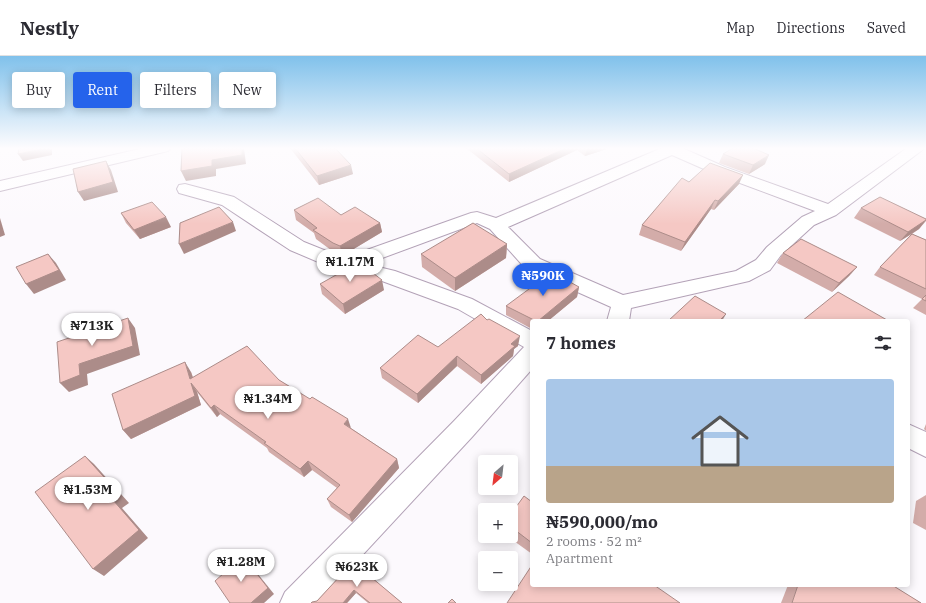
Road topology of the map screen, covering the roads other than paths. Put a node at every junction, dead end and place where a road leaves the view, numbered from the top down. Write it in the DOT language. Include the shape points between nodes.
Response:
graph roads {
  1 [pos="54,174"];
  2 [pos="613,174"];
  3 [pos="729,174"];
  4 [pos="882,174"];
  5 [pos="0,186"];
  6 [pos="185,189"];
  7 [pos="830,211"];
  8 [pos="496,225"];
  9 [pos="344,266"];
  10 [pos="620,312"];
  11 [pos="530,339"];
  12 [pos="530,355"];
  13 [pos="910,436"];
  14 [pos="926,445"];
  15 [pos="296,603"];
  1 -- 5 [label="street"];
  2 -- 8 [label="street"];
  3 -- 7 [label="street"];
  4 -- 7 [label="street"];
  6 -- 9 [label="street" via="228,202 297,246"];
  7 -- 10 [label="street" via="808,221 774,251 764,265 742,276"];
  8 -- 9 [label="street" via="477,217"];
  8 -- 10 [label="street" via="533,264"];
  9 -- 11 [label="street" via="388,276 465,304"];
  12 -- 15 [label="street"];
  13 -- 14 [label="street"];
}
